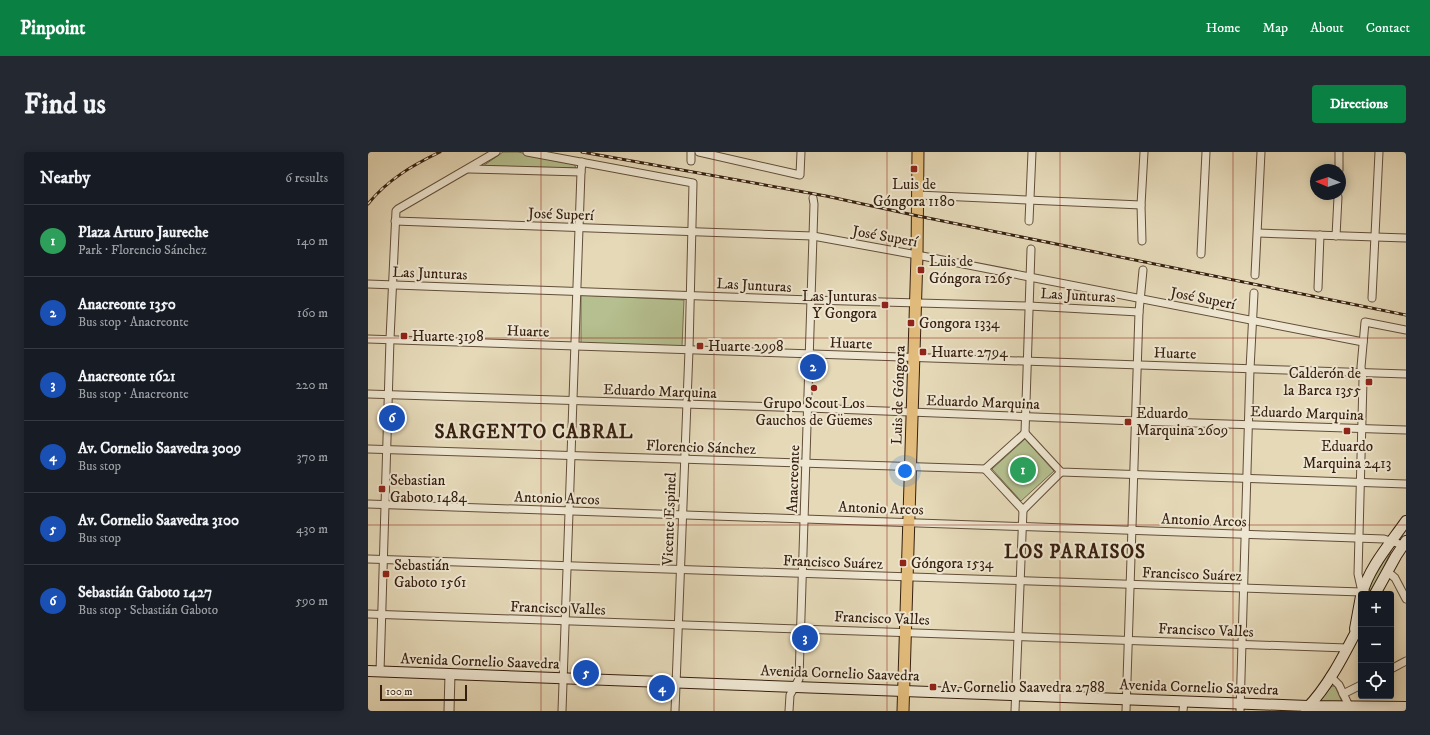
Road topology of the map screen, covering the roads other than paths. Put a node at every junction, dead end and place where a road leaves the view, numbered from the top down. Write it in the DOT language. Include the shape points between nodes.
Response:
graph roads {
  1 [pos="496,152"];
  2 [pos="528,152"];
  3 [pos="690,152"];
  4 [pos="699,152"];
  5 [pos="801,152"];
  6 [pos="918,152"];
  7 [pos="1032,152"];
  8 [pos="1144,152"];
  9 [pos="1206,152"];
  10 [pos="1261,152"];
  11 [pos="1339,152"];
  12 [pos="1379,152"];
  13 [pos="691,161"];
  14 [pos="582,162"];
  15 [pos="1339,164"];
  16 [pos="468,169"];
  17 [pos="581,172"];
  18 [pos="917,195"];
  19 [pos="813,198"];
  20 [pos="1030,200"];
  21 [pos="1338,200"];
  22 [pos="1142,205"];
  23 [pos="395,221"];
  24 [pos="1029,221"];
  25 [pos="579,228"];
  26 [pos="692,232"];
  27 [pos="1258,233"];
  28 [pos="1320,235"];
  29 [pos="813,236"];
  30 [pos="1336,236"];
  31 [pos="1376,237"];
  32 [pos="1406,238"];
  33 [pos="1142,241"];
  34 [pos="1031,249"];
  35 [pos="1201,254"];
  36 [pos="917,255"];
  37 [pos="1143,270"];
  38 [pos="1255,275"];
  39 [pos="1030,278"];
  40 [pos="368,284"];
  41 [pos="392,285"];
  42 [pos="1318,288"];
  43 [pos="576,291"];
  44 [pos="1254,293"];
  45 [pos="690,295"];
  46 [pos="1372,298"];
  47 [pos="1139,299"];
  48 [pos="811,300"];
  49 [pos="916,303"];
  50 [pos="1029,306"];
  51 [pos="1139,312"];
  52 [pos="1252,321"];
  53 [pos="1406,330"];
  54 [pos="368,339"];
  55 [pos="390,339"];
  56 [pos="1363,342"];
  57 [pos="575,346"];
  58 [pos="689,350"];
  59 [pos="809,354"];
  60 [pos="914,358"];
  61 [pos="1027,360"];
  62 [pos="1137,365"];
  63 [pos="1250,369"];
  64 [pos="1362,373"];
  65 [pos="1406,374"];
  66 [pos="368,394"];
  67 [pos="388,395"];
  68 [pos="573,401"];
  69 [pos="686,405"];
  70 [pos="808,408"];
  71 [pos="913,413"];
  72 [pos="1025,416"];
  73 [pos="1135,421"];
  74 [pos="1249,424"];
  75 [pos="1362,428"];
  76 [pos="1406,430"];
  77 [pos="1024,433"];
  78 [pos="368,449"];
  79 [pos="387,450"];
  80 [pos="571,456"];
  81 [pos="684,460"];
  82 [pos="806,464"];
  83 [pos="911,468"];
  84 [pos="985,469"];
  85 [pos="1061,472"];
  86 [pos="1134,475"];
  87 [pos="1247,479"];
  88 [pos="1361,482"];
  89 [pos="1406,484"];
  90 [pos="368,504"];
  91 [pos="385,505"];
  92 [pos="1022,510"];
  93 [pos="570,512"];
  94 [pos="683,514"];
  95 [pos="805,518"];
  96 [pos="1406,521"];
  97 [pos="909,522"];
  98 [pos="1022,526"];
  99 [pos="1132,530"];
  100 [pos="1246,534"];
  101 [pos="1359,538"];
  102 [pos="1392,541"];
  103 [pos="1405,546"];
  104 [pos="368,559"];
  105 [pos="383,560"];
  106 [pos="567,566"];
  107 [pos="1358,566"];
  108 [pos="1374,568"];
  109 [pos="681,570"];
  110 [pos="1387,571"];
  111 [pos="803,574"];
  112 [pos="908,578"];
  113 [pos="1020,580"];
  114 [pos="1130,585"];
  115 [pos="1244,588"];
  116 [pos="1362,591"];
  117 [pos="1364,591"];
  118 [pos="1377,591"];
  119 [pos="1358,594"];
  120 [pos="1406,599"];
  121 [pos="368,614"];
  122 [pos="381,614"];
  123 [pos="1358,615"];
  124 [pos="565,621"];
  125 [pos="679,625"];
  126 [pos="1358,627"];
  127 [pos="801,628"];
  128 [pos="906,632"];
  129 [pos="1018,636"];
  130 [pos="1353,636"];
  131 [pos="1128,640"];
  132 [pos="1243,644"];
  133 [pos="1347,648"];
  134 [pos="1406,661"];
  135 [pos="1394,667"];
  136 [pos="368,671"];
  137 [pos="380,672"];
  138 [pos="450,674"];
  139 [pos="1330,676"];
  140 [pos="563,679"];
  141 [pos="676,683"];
  142 [pos="795,686"];
  143 [pos="1358,686"];
  144 [pos="904,691"];
  145 [pos="1343,694"];
  146 [pos="1016,695"];
  147 [pos="1126,699"];
  148 [pos="1184,706"];
  149 [pos="1240,707"];
  150 [pos="1406,708"];
  151 [pos="1306,709"];
  152 [pos="1351,709"];
  153 [pos="449,711"];
  154 [pos="562,711"];
  155 [pos="675,711"];
  156 [pos="789,711"];
  157 [pos="903,711"];
  158 [pos="1015,711"];
  159 [pos="1126,711"];
  1 -- 16 [label="street"];
  2 -- 14 [label="street"];
  3 -- 13 [label="street"];
  4 -- 5 [label="street" via="800,175"];
  6 -- 18 [label="main road, Luis de Góngora"];
  7 -- 20 [label="street"];
  8 -- 22 [label="street"];
  9 -- 35 [label="street"];
  10 -- 27 [label="street"];
  11 -- 15 [label="street"];
  12 -- 31 [label="street"];
  14 -- 17 [label="street"];
  14 -- 26 [label="street, Vicente Espinel" via="693,183"];
  16 -- 17 [label="street"];
  16 -- 23 [label="street" via="398,209"];
  17 -- 25 [label="street"];
  18 -- 20 [label="street"];
  18 -- 36 [label="main road, Luis de Góngora"];
  19 -- 29 [label="street, Anacreonte"];
  20 -- 22 [label="street"];
  20 -- 24 [label="street"];
  21 -- 30 [label="street"];
  22 -- 33 [label="street"];
  23 -- 25 [label="street, José Superí"];
  23 -- 41 [label="street"];
  25 -- 26 [label="street, José Superí"];
  25 -- 43 [label="street"];
  26 -- 29 [label="street, José Superí"];
  26 -- 45 [label="street, Vicente Espinel"];
  27 -- 28 [label="street"];
  27 -- 38 [label="street"];
  28 -- 30 [label="street"];
  28 -- 42 [label="street"];
  29 -- 36 [label="street, José Superí"];
  29 -- 48 [label="street, Anacreonte"];
  30 -- 31 [label="street"];
  31 -- 32 [label="street"];
  31 -- 46 [label="street"];
  34 -- 39 [label="street"];
  36 -- 39 [label="street, José Superí"];
  36 -- 49 [label="main road, Luis de Góngora"];
  37 -- 47 [label="street"];
  39 -- 47 [label="street, José Superí"];
  39 -- 50 [label="street"];
  40 -- 41 [label="street, Las Junturas"];
  41 -- 43 [label="street, Las Junturas"];
  41 -- 55 [label="street"];
  43 -- 45 [label="street, Las Junturas"];
  43 -- 57 [label="street"];
  44 -- 52 [label="street"];
  45 -- 48 [label="street, Las Junturas"];
  45 -- 58 [label="street, Vicente Espinel"];
  47 -- 51 [label="street"];
  47 -- 52 [label="street, José Superí"];
  48 -- 49 [label="street, Las Junturas"];
  48 -- 59 [label="street, Anacreonte"];
  49 -- 50 [label="street, Las Junturas"];
  49 -- 60 [label="main road, Luis de Góngora"];
  50 -- 51 [label="street, Las Junturas"];
  50 -- 61 [label="street"];
  51 -- 62 [label="street"];
  52 -- 56 [label="street, José Superí"];
  52 -- 63 [label="street"];
  53 -- 56 [label="street" via="1365,322"];
  54 -- 55 [label="street, Huarte"];
  55 -- 57 [label="street, Huarte"];
  55 -- 67 [label="street"];
  56 -- 64 [label="street"];
  57 -- 58 [label="street, Huarte"];
  57 -- 68 [label="street"];
  58 -- 59 [label="street, Huarte"];
  58 -- 69 [label="street, Vicente Espinel"];
  59 -- 60 [label="street, Huarte"];
  59 -- 70 [label="street, Anacreonte"];
  60 -- 61 [label="street, Huarte"];
  60 -- 71 [label="main road, Luis de Góngora"];
  61 -- 62 [label="street, Huarte"];
  61 -- 72 [label="street"];
  62 -- 63 [label="street, Huarte"];
  62 -- 73 [label="street"];
  63 -- 64 [label="street, Huarte"];
  63 -- 74 [label="street"];
  64 -- 65 [label="street, Huarte"];
  64 -- 75 [label="street"];
  66 -- 67 [label="street, Eduardo Marquina"];
  67 -- 68 [label="street, Eduardo Marquina"];
  67 -- 79 [label="street"];
  68 -- 69 [label="street, Eduardo Marquina"];
  68 -- 80 [label="street"];
  69 -- 70 [label="street, Eduardo Marquina"];
  69 -- 81 [label="street, Vicente Espinel"];
  70 -- 71 [label="street, Eduardo Marquina"];
  70 -- 82 [label="street, Anacreonte"];
  71 -- 72 [label="street, Eduardo Marquina"];
  71 -- 83 [label="main road, Luis de Góngora"];
  72 -- 73 [label="street, Eduardo Marquina"];
  72 -- 77 [label="street"];
  73 -- 74 [label="street, Eduardo Marquina"];
  73 -- 86 [label="street"];
  74 -- 75 [label="street, Eduardo Marquina"];
  74 -- 87 [label="street"];
  75 -- 76 [label="street, Eduardo Marquina"];
  75 -- 88 [label="street"];
  77 -- 84 [label="street"];
  77 -- 85 [label="street"];
  78 -- 79 [label="street, Florencio Sánchez"];
  79 -- 80 [label="street, Florencio Sánchez"];
  79 -- 91 [label="street"];
  80 -- 81 [label="street, Florencio Sánchez"];
  80 -- 93 [label="street"];
  81 -- 82 [label="street, Florencio Sánchez"];
  81 -- 94 [label="street, Vicente Espinel"];
  82 -- 83 [label="street, Florencio Sánchez"];
  82 -- 95 [label="street, Anacreonte"];
  83 -- 84 [label="street, Florencio Sánchez"];
  83 -- 97 [label="main road, Luis de Góngora"];
  84 -- 92 [label="street"];
  85 -- 86 [label="street"];
  85 -- 92 [label="street"];
  86 -- 87 [label="street"];
  86 -- 99 [label="street"];
  87 -- 88 [label="street"];
  87 -- 100 [label="street"];
  88 -- 89 [label="street"];
  88 -- 101 [label="street"];
  90 -- 91 [label="street, Antonio Arcos"];
  91 -- 93 [label="street, Antonio Arcos"];
  91 -- 105 [label="street"];
  92 -- 98 [label="street"];
  93 -- 94 [label="street, Antonio Arcos"];
  93 -- 106 [label="street"];
  94 -- 95 [label="street, Antonio Arcos"];
  94 -- 109 [label="street, Vicente Espinel"];
  95 -- 97 [label="street, Antonio Arcos"];
  95 -- 111 [label="street, Anacreonte"];
  96 -- 102 [label="main road"];
  97 -- 98 [label="street, Antonio Arcos"];
  97 -- 112 [label="main road, Luis de Góngora"];
  98 -- 99 [label="street, Antonio Arcos"];
  98 -- 113 [label="street"];
  99 -- 100 [label="street, Antonio Arcos"];
  99 -- 114 [label="street"];
  100 -- 101 [label="street, Antonio Arcos"];
  100 -- 115 [label="street"];
  101 -- 102 [label="street, Antonio Arcos"];
  101 -- 107 [label="street"];
  102 -- 103 [label="street, Antonio Arcos"];
  102 -- 108 [label="main road"];
  103 -- 110 [label="main road"];
  104 -- 105 [label="street, Francisco Suárez"];
  105 -- 106 [label="street, Francisco Suárez"];
  105 -- 122 [label="street"];
  106 -- 109 [label="street, Francisco Suárez"];
  106 -- 124 [label="street"];
  107 -- 108 [label="street" via="1364,570"];
  107 -- 116 [label="street" via="1358,581"];
  108 -- 117 [label="main road"];
  109 -- 111 [label="street, Francisco Suárez"];
  109 -- 125 [label="street, Vicente Espinel"];
  110 -- 118 [label="main road"];
  110 -- 120 [label="street" via="1395,578"];
  111 -- 112 [label="street, Francisco Suárez"];
  111 -- 127 [label="street, Anacreonte"];
  112 -- 113 [label="street, Francisco Suárez"];
  112 -- 128 [label="main road, Luis de Góngora"];
  113 -- 114 [label="street, Francisco Suárez"];
  113 -- 129 [label="street"];
  114 -- 115 [label="street, Francisco Suárez"];
  114 -- 131 [label="street"];
  115 -- 119 [label="street, Francisco Suárez"];
  115 -- 132 [label="street"];
  121 -- 122 [label="street, Francisco Valles"];
  122 -- 124 [label="street, Francisco Valles"];
  122 -- 137 [label="street"];
  123 -- 130 [label="main road"];
  124 -- 125 [label="street, Francisco Valles"];
  124 -- 140 [label="street"];
  125 -- 127 [label="street, Francisco Valles"];
  125 -- 141 [label="street, Vicente Espinel"];
  126 -- 130 [label="main road"];
  127 -- 128 [label="street, Francisco Valles"];
  127 -- 142 [label="street, Anacreonte" via="799,679"];
  128 -- 129 [label="street, Francisco Valles"];
  128 -- 144 [label="main road, Luis de Góngora"];
  129 -- 131 [label="street, Francisco Valles"];
  129 -- 146 [label="street"];
  130 -- 133 [label="main road"];
  131 -- 132 [label="street, Francisco Valles"];
  131 -- 147 [label="street"];
  132 -- 133 [label="street, Francisco Valles"];
  132 -- 149 [label="street"];
  133 -- 139 [label="main road"];
  134 -- 135 [label="street"];
  136 -- 137 [label="main road, Avenida Cornelio Saavedra"];
  137 -- 138 [label="main road, Avenida Cornelio Saavedra"];
  138 -- 140 [label="main road, Avenida Cornelio Saavedra"];
  138 -- 153 [label="street"];
  139 -- 145 [label="street"];
  139 -- 151 [label="main road"];
  140 -- 141 [label="main road, Avenida Cornelio Saavedra"];
  140 -- 154 [label="street"];
  141 -- 142 [label="main road, Avenida Cornelio Saavedra"];
  141 -- 155 [label="street, Vicente Espinel"];
  142 -- 144 [label="main road, Avenida Cornelio Saavedra"];
  142 -- 156 [label="street, Anacreonte" via="790,695"];
  143 -- 145 [label="street"];
  144 -- 146 [label="main road, Avenida Cornelio Saavedra"];
  144 -- 157 [label="main road, Luis de Góngora"];
  145 -- 152 [label="street"];
  146 -- 147 [label="main road, Avenida Cornelio Saavedra"];
  146 -- 158 [label="street"];
  147 -- 148 [label="main road, Avenida Cornelio Saavedra"];
  147 -- 159 [label="street"];
  148 -- 149 [label="main road, Avenida Cornelio Saavedra"];
  149 -- 151 [label="main road, Avenida Cornelio Saavedra"];
  150 -- 152 [label="main road, Avenida Cornelio Saavedra"];
  151 -- 152 [label="main road, Avenida Cornelio Saavedra"];
}
